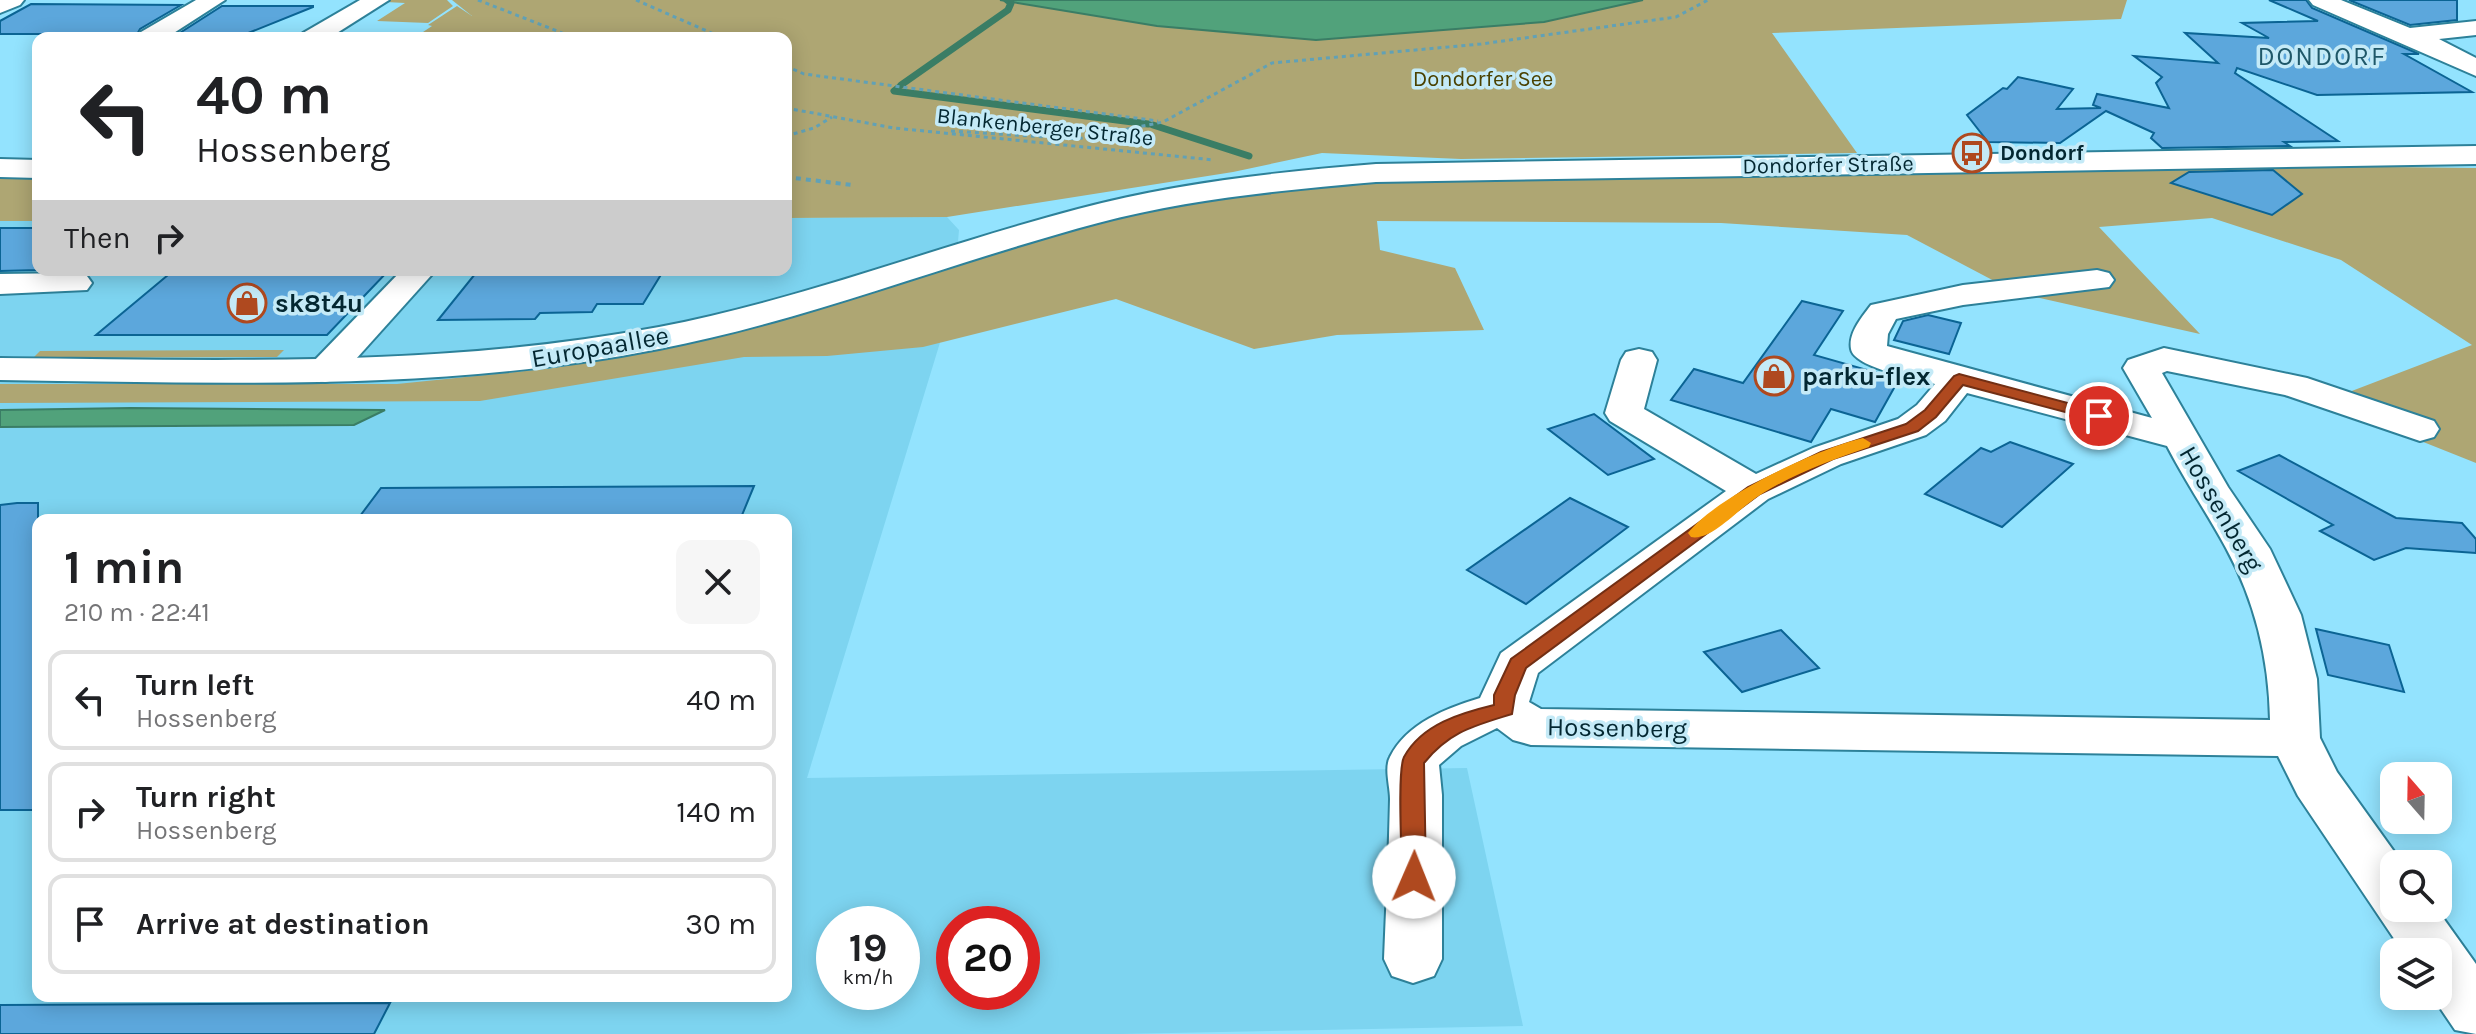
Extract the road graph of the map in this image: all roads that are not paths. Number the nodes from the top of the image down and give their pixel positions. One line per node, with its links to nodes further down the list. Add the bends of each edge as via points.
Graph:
1 (12, 0): 5 (street)
2 (213, 0): 7 (street)
3 (377, 0): 8 (street)
4 (2321, 0): 9 (street)
5 (0, 6)
6 (2476, 28): 9 (street)
7 (159, 32)
8 (322, 32)
9 (2408, 35): 10 (street)
10 (2476, 68)
11 (2476, 155): 14 (main road, Dondorfer Straße, via 1376,173)
12 (0, 168): 13 (street)
13 (32, 169)
14 (1181, 195): 23 (main road, Europaallee, via 1094,214 816,298 664,337 503,363)
15 (0, 256): 16 (street)
16 (32, 256)
17 (414, 276): 23 (street)
18 (2097, 280): 24 (street, Hossenberg, via 1975,291 1883,312 1870,334 1869,351)
19 (75, 283): 20 (street)
20 (0, 284)
21 (1639, 360): 27 (street, via 1624,413)
22 (0, 369): 23 (main road, Europaallee)
23 (325, 371)
24 (1959, 379): 26 (street, Hossenberg); 27 (street, via 1912,427 1827,456)
25 (2420, 429): 26 (street, via 2294,386 2164,359 2141,368)
26 (2183, 438): 29 (street, Hossenberg, via 2248,549 2278,615 2293,679)
27 (1754, 490): 28 (street, via 1518,664)
28 (1504, 709): 29 (street, Hossenberg, via 1531,727); 31 (street, via 1464,720 1433,738 1413,761)
29 (2295, 738): 30 (street, Hossenberg, via 2316,782)
30 (2380, 874)
31 (1413, 959)
32 (2452, 977): 33 (street)
33 (2476, 1012)

